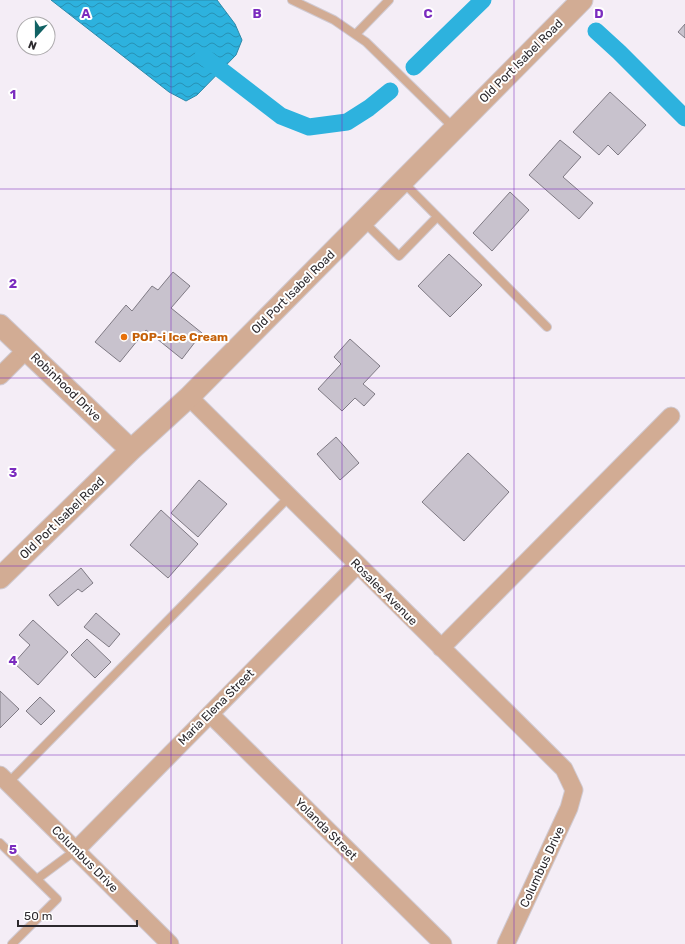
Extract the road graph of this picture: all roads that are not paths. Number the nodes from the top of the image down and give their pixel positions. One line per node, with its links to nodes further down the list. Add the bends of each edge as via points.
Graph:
1 (292, 0): 4 (lane, via 334,20)
2 (390, 0): 4 (lane)
3 (582, 0): 5 (street, Old Port Isabel Road)
4 (356, 34): 5 (lane)
5 (455, 129): 6 (street, Old Port Isabel Road)
6 (403, 181): 7 (lane); 8 (street, Old Port Isabel Road)
7 (437, 217): 8 (lane, via 399,256); 10 (lane)
8 (363, 221): 13 (street, Old Port Isabel Road)
9 (0, 325): 11 (street, Robinhood Drive)
10 (546, 327)
11 (26, 349): 12 (street); 15 (street, Robinhood Drive)
12 (0, 376)
13 (189, 397): 15 (street, Old Port Isabel Road); 16 (street, Rosalee Avenue)
14 (671, 416): 19 (street)
15 (131, 450): 18 (street, Old Port Isabel Road)
16 (289, 497): 17 (street, Rosalee Avenue); 21 (lane)
17 (357, 565): 19 (street, Rosalee Avenue); 20 (street, Maria Elena Street)
18 (0, 578)
19 (441, 648): 22 (street, Rosalee Avenue, via 564,769)
20 (210, 714): 24 (street, Maria Elena Street); 28 (street, Yolanda Street)
21 (4, 779): 24 (street, Columbus Drive)
22 (574, 790): 29 (street, Columbus Drive, via 569,808)
23 (0, 843): 25 (lane)
24 (76, 850): 25 (lane); 27 (street, Columbus Drive)
25 (37, 879): 26 (lane, via 57,900)
26 (12, 944)
27 (170, 944)
28 (443, 944)
29 (506, 944)

